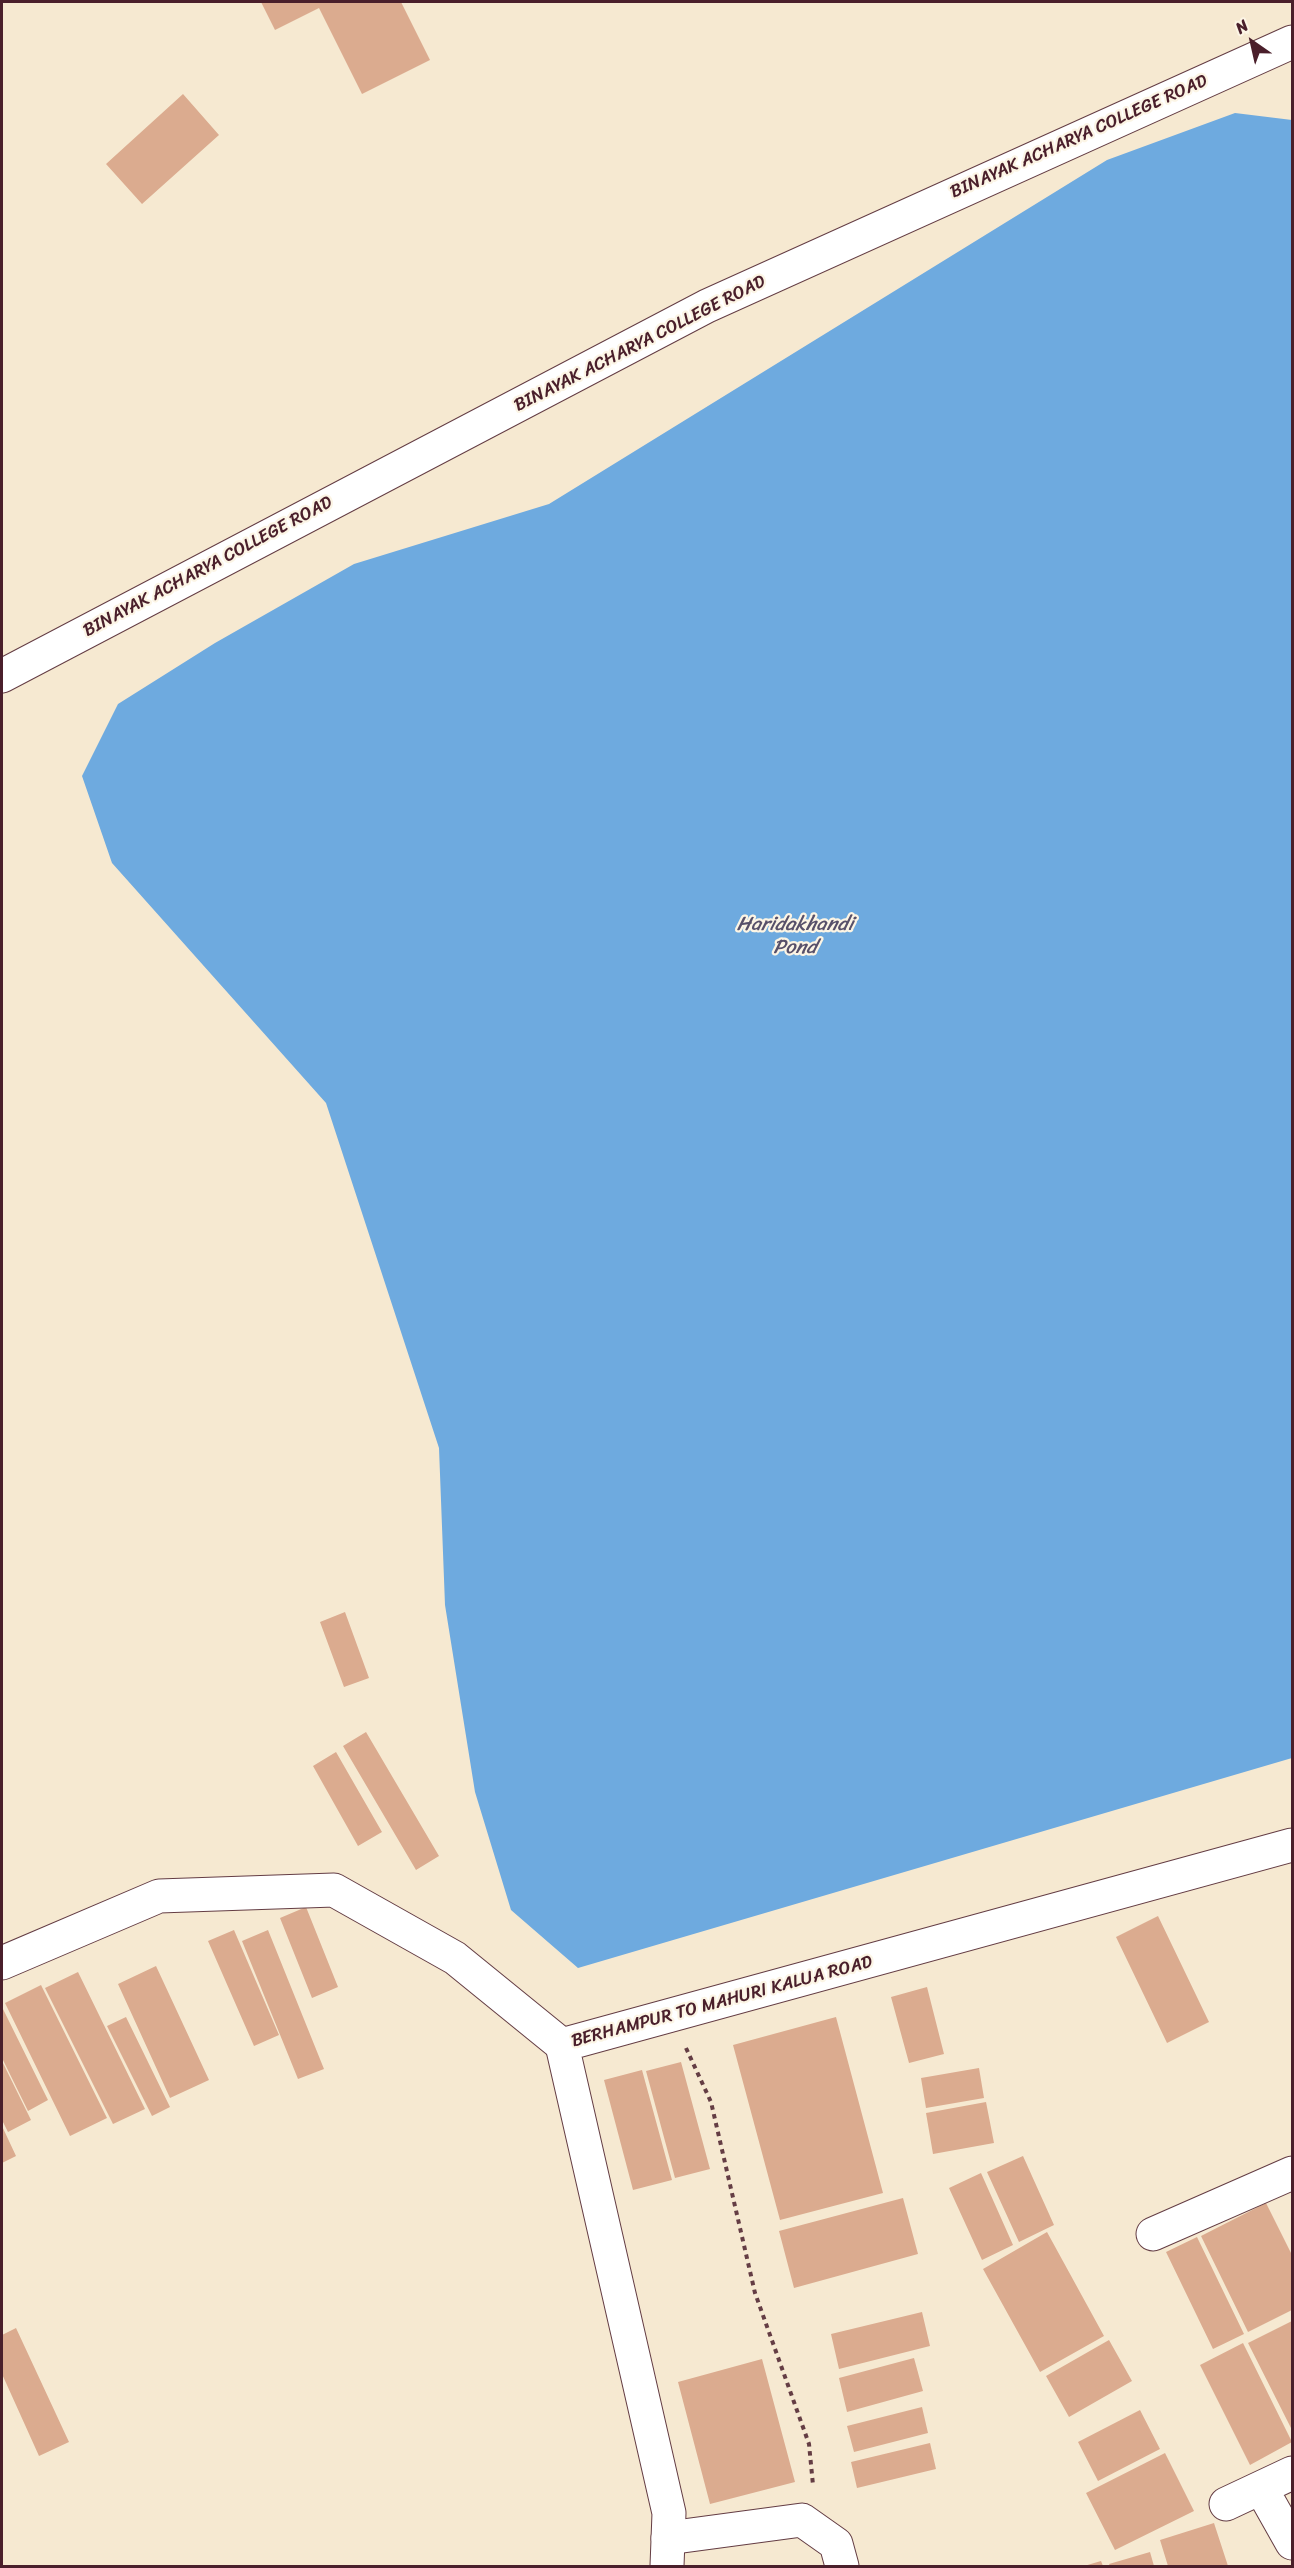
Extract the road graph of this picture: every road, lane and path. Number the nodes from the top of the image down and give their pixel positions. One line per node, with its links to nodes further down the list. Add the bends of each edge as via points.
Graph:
1 (1293, 42): 2 (street, BINAYAK ACHARYA COLLEGE ROAD, via 707,306)
2 (2, 676)
3 (1293, 1845): 5 (street, BERHAMPUR TO MAHURI KALUA ROAD)
4 (2, 1963): 6 (street, via 159,1896 334,1890 455,1958)
5 (671, 2016): 6 (street, BERHAMPUR TO MAHURI KALUA ROAD); 12 (path, via 711,2102 755,2293 809,2444)
6 (562, 2045): 14 (street, BERHAMPUR TO MAHURI KALUA ROAD, via 669,2513)
7 (1293, 2173): 8 (street)
8 (1153, 2234)
9 (1293, 2473): 10 (street)
10 (1261, 2488): 11 (street); 13 (street)
11 (1226, 2504)
12 (817, 2531): 14 (street, via 802,2520); 15 (street, via 836,2544)
13 (1293, 2543)
14 (668, 2552)
15 (842, 2566)

